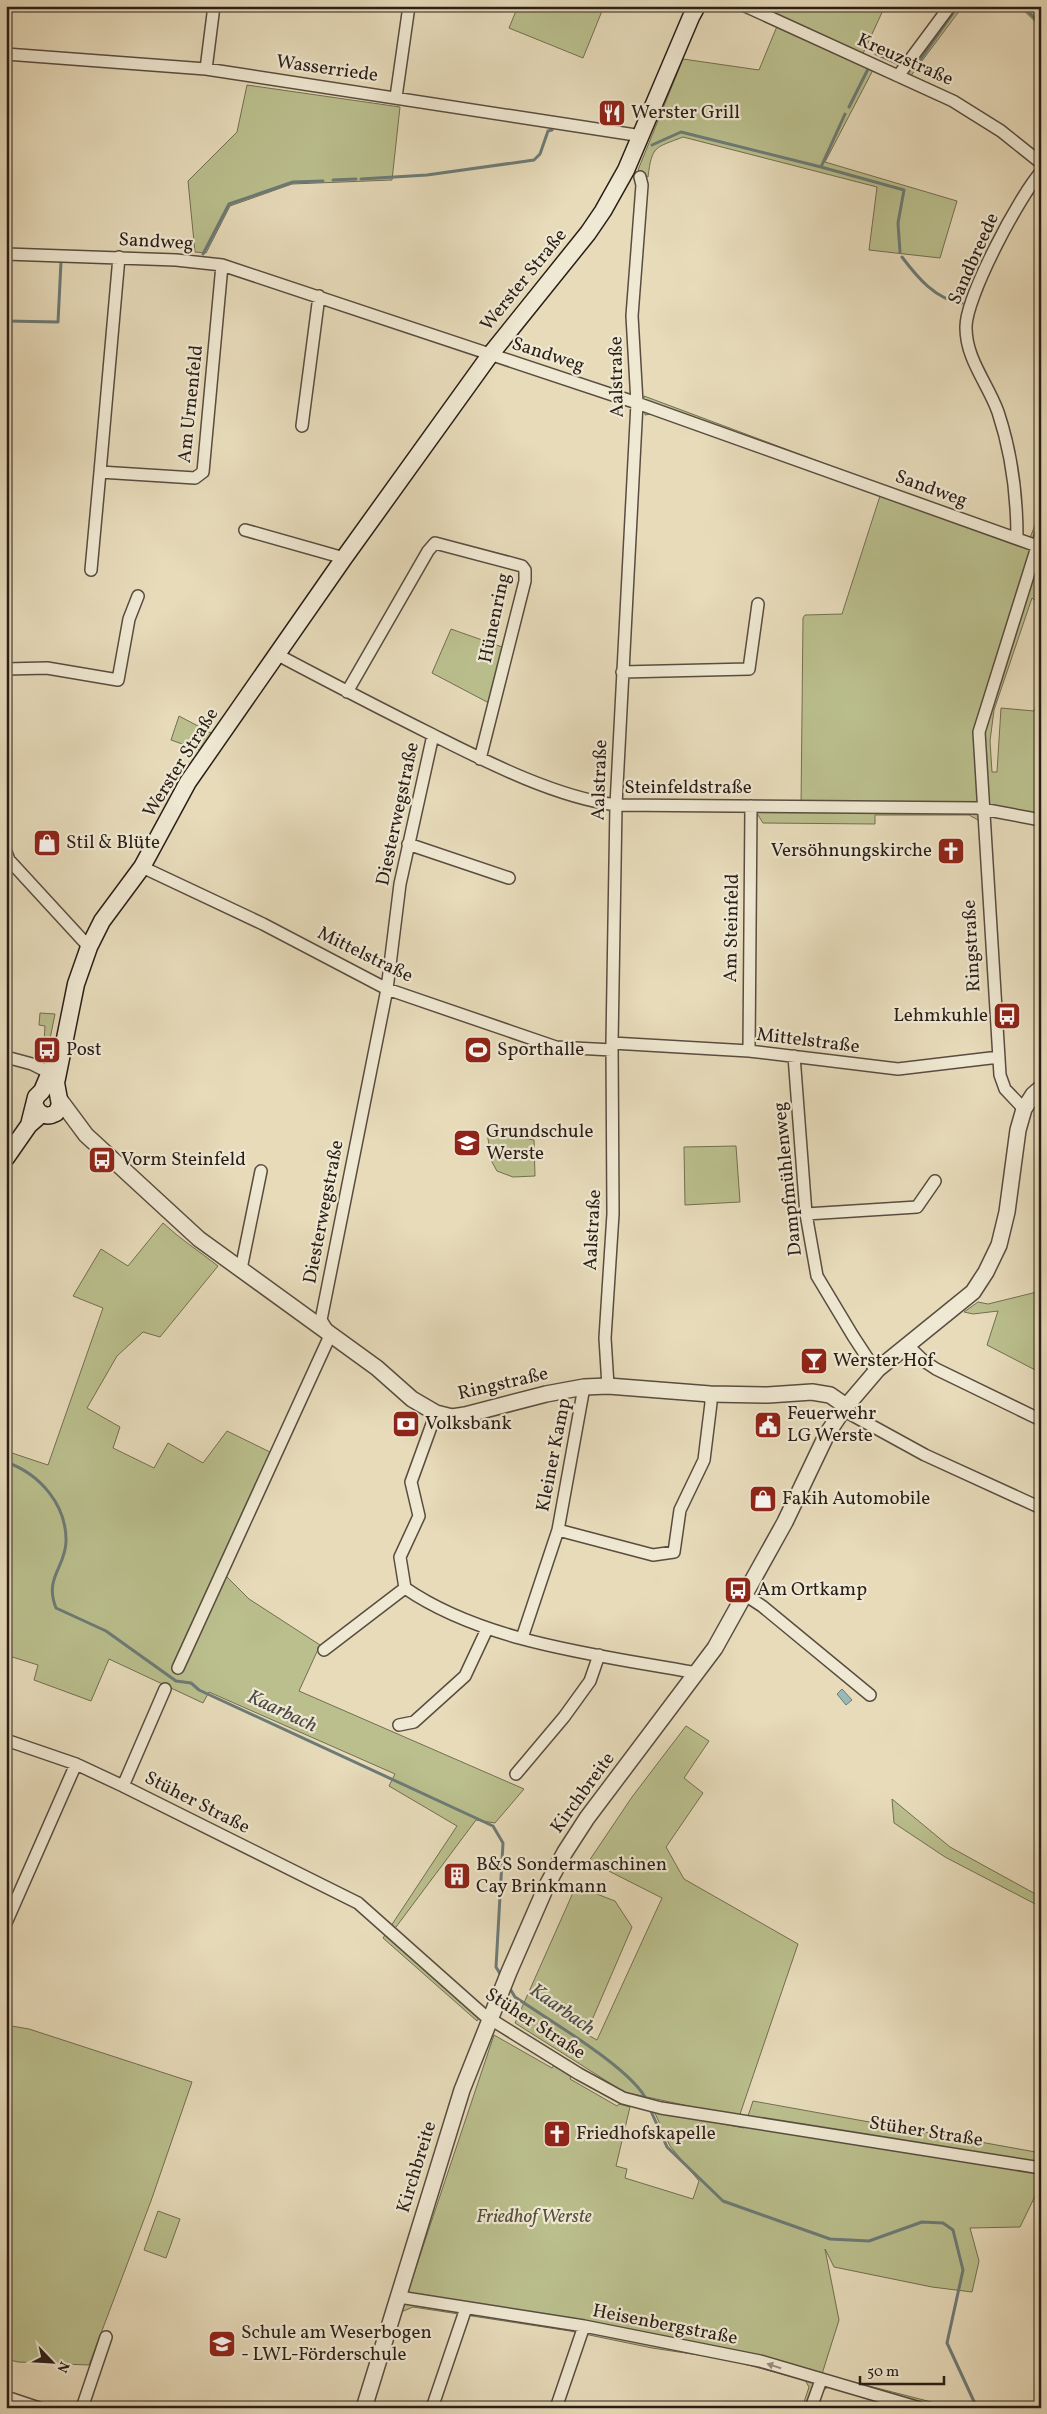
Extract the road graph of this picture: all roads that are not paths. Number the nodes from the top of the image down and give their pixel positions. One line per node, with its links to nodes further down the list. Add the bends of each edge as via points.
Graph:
1 (214, 6): 7 (street)
2 (409, 6): 9 (street)
3 (698, 6): 10 (main road, Werster Straße, via 690,17)
4 (745, 6): 8 (street, Kreuzstraße)
5 (950, 6): 8 (street)
6 (6, 54): 7 (street, Wasserriede)
7 (206, 69): 9 (street, Wasserriede)
8 (898, 76): 11 (street, Kreuzstraße, via 971,110)
9 (396, 97): 10 (street, Wasserriede)
10 (642, 136): 18 (main road, Werster Straße, via 626,170 588,232)
11 (1041, 163)
12 (1041, 172): 24 (street, Sandbreede, via 1013,214 984,270 968,313 966,328 975,366 997,410 1012,461)
13 (640, 177): 19 (street, Aalstraße, via 632,316)
14 (6, 254): 15 (street, Sandweg)
15 (119, 257): 16 (street, Sandweg); 21 (street)
16 (222, 265): 17 (street, Sandweg); 21 (street, Am Urnenfeld, via 202,472 195,478)
17 (319, 296): 18 (street, Sandweg); 20 (street)
18 (490, 354): 19 (street, Sandweg); 26 (main road, Werster Straße)
19 (636, 403): 24 (street, Sandweg); 32 (street, Aalstraße)
20 (302, 426)
21 (100, 472): 27 (street)
22 (245, 530): 26 (street)
23 (1041, 534): 25 (street, Ringstraße)
24 (1017, 538): 25 (street, Sandweg)
25 (1037, 546): 38 (street, Ringstraße, via 981,719 979,732)
26 (344, 558): 30 (main road, Werster Straße)
27 (92, 570)
28 (138, 596): 31 (street, via 129,618 118,680 47,668)
29 (758, 604): 32 (street, via 749,669)
30 (278, 655): 33 (street, Steinfeldstraße); 42 (main road, Werster Straße, via 188,782)
31 (6, 669)
32 (622, 672): 36 (street, Aalstraße)
33 (347, 692): 34 (street, Steinfeldstraße); 35 (street, Hünenring, via 435,543 522,566 525,581)
34 (433, 735): 35 (street, Steinfeldstraße); 40 (street, Diesterwegstraße)
35 (480, 758): 36 (street, Steinfeldstraße, via 519,776 600,803)
36 (616, 805): 37 (street, Steinfeldstraße); 47 (street, Aalstraße)
37 (751, 806): 38 (street, Steinfeldstraße); 48 (street, Am Steinfeld)
38 (985, 810): 39 (street, Steinfeldstraße); 51 (street, Ringstraße)
39 (1041, 820)
40 (408, 844): 43 (street); 45 (street, Diesterwegstraße, via 398,891)
41 (7, 858): 44 (street)
42 (142, 867): 44 (main road, Werster Straße, via 102,921); 45 (street, Mittelstraße, via 263,924)
43 (509, 878)
44 (88, 947): 46 (main road, Werster Straße)
45 (387, 989): 47 (street, Mittelstraße, via 556,1047); 64 (street, Diesterwegstraße, via 321,1320)
46 (65, 1029): 52 (main road, Werster Straße); 55 (main road, Werster Straße, via 56,1083)
47 (612, 1047): 48 (street, Mittelstraße); 67 (street, Aalstraße, via 613,1214 605,1338)
48 (749, 1051): 49 (street, Mittelstraße)
49 (794, 1056): 51 (street, Mittelstraße, via 898,1069); 62 (street, Dampfmühlenweg)
50 (6, 1057): 52 (street)
51 (999, 1057): 56 (street, Ringstraße, via 1005,1089)
52 (50, 1073): 54 (main road, Werster Straße)
53 (1041, 1088): 56 (street)
54 (42, 1091): 55 (main road, via 51,1091); 57 (main road, Werster Straße, via 36,1097)
55 (59, 1098): 57 (main road, Werster Straße, via 56,1112); 58 (street, Ringstraße)
56 (1024, 1109): 65 (street, via 1018,1130 1007,1212 995,1254 973,1292)
57 (42, 1112): 58 (street, Ringstraße); 59 (main road, Werster Straße)
58 (86, 1135): 63 (street, Ringstraße, via 199,1239)
59 (6, 1158)
60 (261, 1171): 63 (street)
61 (935, 1181): 62 (street, via 918,1207)
62 (806, 1214): 66 (street, Dampfmühlenweg, via 817,1276 872,1365)
63 (241, 1269): 64 (street, Ringstraße)
64 (329, 1333): 71 (street, Ringstraße, via 412,1399); 81 (street)
65 (907, 1345): 66 (street); 72 (street, via 936,1369)
66 (878, 1369): 70 (street)
67 (608, 1386): 68 (street, Ringstraße); 69 (street, Ringstraße)
68 (584, 1387): 71 (street, Ringstraße, via 465,1416); 74 (street, Kleiner Kamp)
69 (710, 1394): 70 (street, Ringstraße, via 812,1392 830,1395); 74 (street, Kleiner Kamp, via 704,1460 680,1510 674,1552 653,1555)
70 (845, 1408): 73 (street, via 924,1455); 76 (street, Kirchbreite, via 828,1434)
71 (436, 1413): 75 (street, via 411,1482 419,1516 400,1558)
72 (1041, 1420)
73 (1041, 1508)
74 (558, 1530): 78 (street, Kleiner Kamp)
75 (405, 1588): 77 (street, via 425,1602); 79 (street)
76 (745, 1595): 82 (street, Kirchbreite); 84 (street)
77 (487, 1629): 78 (street); 85 (street, via 465,1676 414,1722)
78 (522, 1638): 80 (street)
79 (324, 1650)
80 (599, 1655): 82 (street); 88 (street, via 590,1681 570,1710)
81 (178, 1668)
82 (696, 1675): 91 (street, Kirchbreite, via 565,1852 546,1887)
83 (165, 1689): 89 (street, Stüher Straße)
84 (870, 1695)
85 (399, 1725)
86 (6, 1740): 87 (street, Stüher Straße)
87 (76, 1764): 89 (street, Stüher Straße); 90 (street)
88 (516, 1774)
89 (123, 1786): 91 (street, Stüher Straße, via 358,1903)
90 (6, 1923)
91 (490, 2019): 92 (street, Stüher Straße, via 623,2098 661,2108); 93 (street, Kirchbreite, via 462,2090)
92 (1041, 2168)
93 (399, 2297): 94 (street, Heisenbergstraße); 101 (street, Kirchbreite)
94 (466, 2308): 95 (street, Heisenbergstraße); 102 (street)
95 (584, 2326): 97 (street, Heisenbergstraße, one-way to 95, via 760,2362); 103 (street)
96 (106, 2337): 100 (street)
97 (821, 2380): 104 (street); 105 (street, Heisenbergstraße)
98 (6, 2397): 99 (street)
99 (39, 2408)
100 (82, 2408)
101 (364, 2408)
102 (432, 2408)
103 (556, 2408)
104 (811, 2408)
105 (920, 2408)

